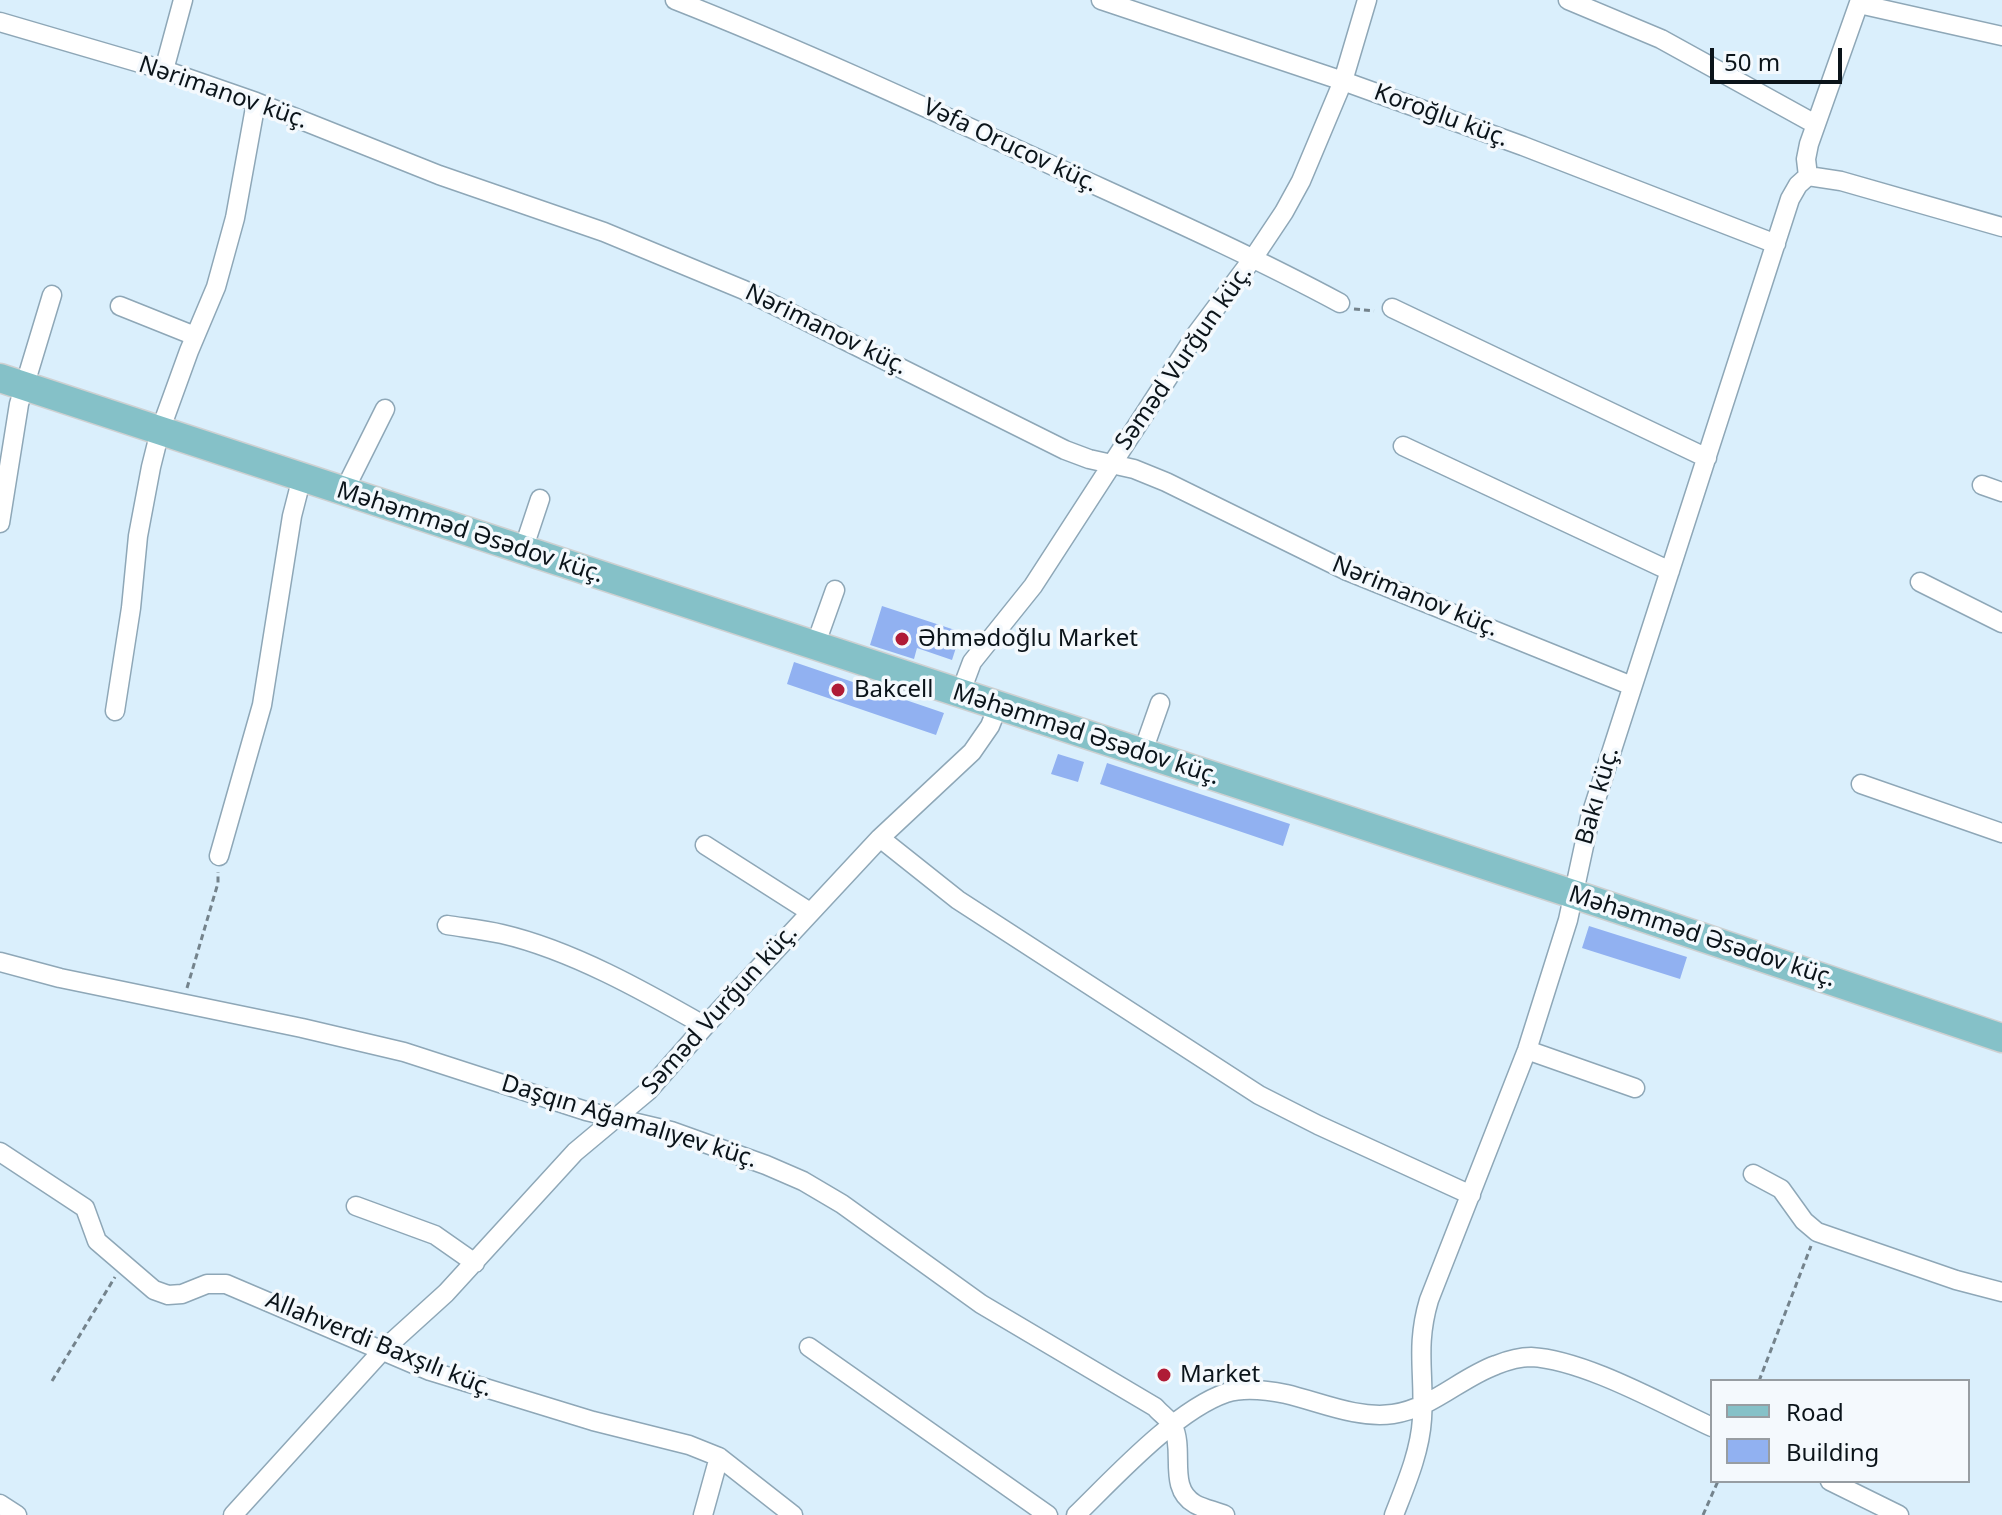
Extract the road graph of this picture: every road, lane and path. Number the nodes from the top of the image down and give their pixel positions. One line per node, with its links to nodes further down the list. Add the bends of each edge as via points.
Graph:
1 (183, 0): 9 (street)
2 (675, 0): 16 (street, Vəfa Orucov küç., via 776,40)
3 (1101, 0): 10 (street, Koroğlu küç.)
4 (1367, 0): 10 (street, Səməd Vurğun küç.)
5 (1568, 0): 12 (street, via 1661,39)
6 (1859, 2): 8 (street); 12 (street)
7 (0, 22): 9 (street, Nərimanov küç.)
8 (2002, 36)
9 (164, 70): 11 (street, Nərimanov küç.)
10 (1343, 81): 15 (street, Koroğlu küç.); 16 (street, Səməd Vurğun küç., via 1301,181)
11 (256, 102): 21 (street, via 235,218 216,287); 27 (street, Nərimanov küç., via 744,290 1065,450)
12 (1815, 124): 13 (street, via 1806,159)
13 (1808, 176): 14 (street); 15 (street, Bakı küç., via 1790,199)
14 (2002, 227)
15 (1776, 244): 26 (street, Bakı küç.)
16 (1254, 257): 18 (street, Vəfa Orucov küç.); 27 (street, Səməd Vurğun küç.)
17 (52, 295): 22 (street)
18 (1340, 303): 20 (path, via 1360,311)
19 (120, 306): 21 (street)
20 (1392, 308): 26 (street)
21 (195, 336): 24 (street)
22 (12, 382): 24 (main road, Məhəmməd Əsədov küç.); 33 (street, via 14,428)
23 (385, 409): 30 (street)
24 (160, 431): 28 (main road, Məhəmməd Əsədov küç.); 44 (street, via 138,536)
25 (1403, 446): 35 (street)
26 (1707, 458): 35 (street, Bakı küç.)
27 (1111, 464): 40 (street, Nərimanov küç., via 1166,482 1347,571); 41 (street, Səməd Vurğun küç., via 1033,586 972,662)
28 (302, 477): 30 (main road, Məhəmməd Əsədov küç.); 50 (street, via 262,705)
29 (1982, 485): 31 (street)
30 (344, 491): 34 (main road, Məhəmməd Əsədov küç.)
31 (2002, 492)
32 (540, 499): 34 (street)
33 (0, 523)
34 (523, 550): 39 (main road, Məhəmməd Əsədov küç.)
35 (1670, 571): 40 (street, Bakı küç.)
36 (1920, 582): 38 (street)
37 (835, 590): 39 (street)
38 (2002, 623)
39 (815, 646): 41 (main road, Məhəmməd Əsədov küç.)
40 (1632, 686): 51 (street, Bakı küç., via 1590,818)
41 (960, 694): 43 (main road, Məhəmməd Əsədov küç.)
42 (1160, 703): 45 (street)
43 (998, 706): 45 (main road, Məhəmməd Əsədov küç.); 48 (street, Səməd Vurğun küç., via 972,752)
44 (115, 711)
45 (1142, 754): 51 (main road, Məhəmməd Əsədov küç.)
46 (1861, 784): 47 (street)
47 (2002, 833)
48 (880, 838): 52 (street, Səməd Vurğun küç.); 63 (street, via 958,900 1259,1095)
49 (705, 845): 52 (street)
50 (219, 856): 55 (path, via 218,883)
51 (1573, 894): 57 (main road, Məhəmməd Əsədov küç.); 58 (street, Bakı küç.)
52 (810, 912): 56 (street, Səməd Vurğun küç.)
53 (447, 925): 56 (street, via 504,934 565,956)
54 (0, 962): 55 (street, Daşqın Ağamalıyev küç.)
55 (183, 1003): 60 (street, Daşqın Ağamalıyev küç., via 404,1052)
56 (705, 1026): 60 (street, Səməd Vurğun küç., via 648,1091)
57 (1998, 1035)
58 (1527, 1050): 59 (street); 63 (street, Bakı küç.)
59 (1635, 1088)
60 (614, 1117): 67 (street, Səməd Vurğun küç., via 575,1152); 74 (street, Daşqın Ağamalıyev küç., via 671,1131 803,1181 981,1304 1155,1407)
61 (0, 1152): 66 (street, Allahverdi Baxşılı küç., via 85,1208 97,1241)
62 (1753, 1174): 65 (street, via 1781,1189)
63 (1471, 1195): 73 (street, Bakı küç., via 1422,1325)
64 (356, 1206): 67 (street, via 435,1235)
65 (1817, 1232): 68 (street); 71 (path)
66 (123, 1263): 70 (street, Allahverdi Baxşılı küç., via 154,1290 168,1295 226,1284); 72 (path)
67 (475, 1263): 70 (street, Səməd Vurğun küç.)
68 (2002, 1292)
69 (809, 1347): 84 (street)
70 (382, 1351): 76 (street, Allahverdi Baxşılı küç., via 484,1389); 81 (street, Səməd Vurğun küç.)
71 (1760, 1379)
72 (52, 1381)
73 (1422, 1406): 74 (street, via 1391,1414 1355,1412 1246,1389 1226,1393); 75 (street, via 1495,1365 1529,1357 1597,1375); 87 (street, Bakı küç., via 1417,1449)
74 (1173, 1426): 85 (street); 86 (street, via 1183,1494 1194,1504)
75 (1710, 1426)
76 (719, 1457): 82 (street); 83 (street, Allahverdi Baxşılı küç.)
77 (1717, 1483): 88 (path)
78 (1834, 1483): 89 (street)
79 (0, 1504): 80 (street)
80 (17, 1515)
81 (233, 1515)
82 (703, 1515)
83 (793, 1515)
84 (1048, 1515)
85 (1076, 1515)
86 (1225, 1515)
87 (1394, 1515)
88 (1703, 1515)
89 (1899, 1515)

